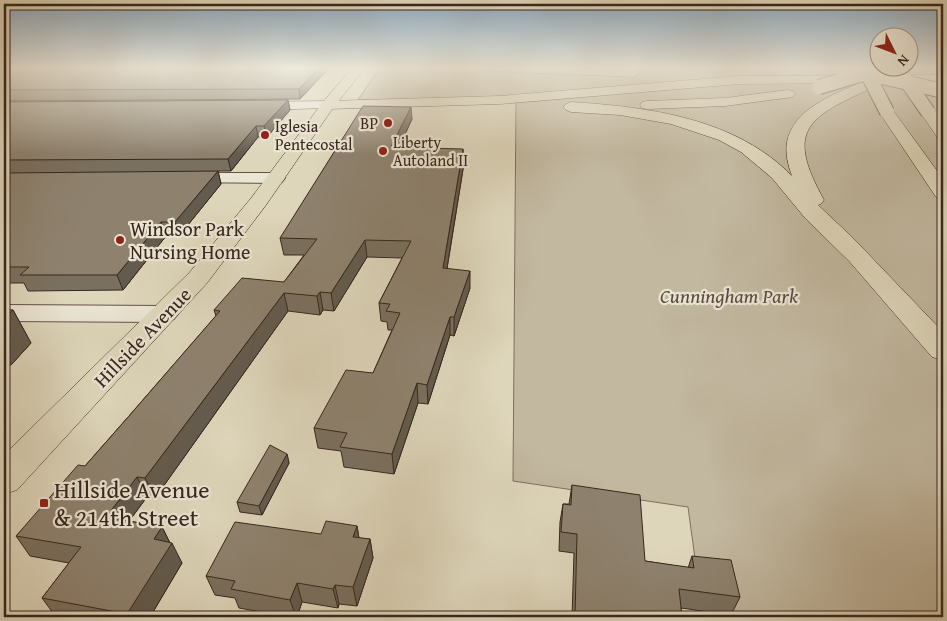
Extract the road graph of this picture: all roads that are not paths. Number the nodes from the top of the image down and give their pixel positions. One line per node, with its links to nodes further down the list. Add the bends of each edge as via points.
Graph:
1 (336, 96): 8 (main road, Hillside Avenue)
2 (549, 96): 7 (main road)
3 (775, 96): 10 (main road, bridge, via 725,102)
4 (842, 96): 15 (main road, bridge, via 811,114 799,130 794,150 806,187)
5 (879, 96): 14 (main road, bridge)
6 (917, 96): 11 (main road, bridge)
7 (444, 103): 8 (main road); 10 (main road)
8 (328, 105): 9 (main road); 13 (main road, Hillside Avenue)
9 (235, 106)
10 (519, 106): 15 (main road, via 595,108 643,114 694,127 734,142 766,162)
11 (943, 133)
12 (171, 178): 13 (street)
13 (276, 178): 17 (main road, Hillside Avenue, via 212,261)
14 (943, 193)
15 (856, 256): 18 (main road)
16 (4, 313): 17 (street)
17 (165, 314): 19 (main road, Hillside Avenue)
18 (943, 350)
19 (4, 478)

